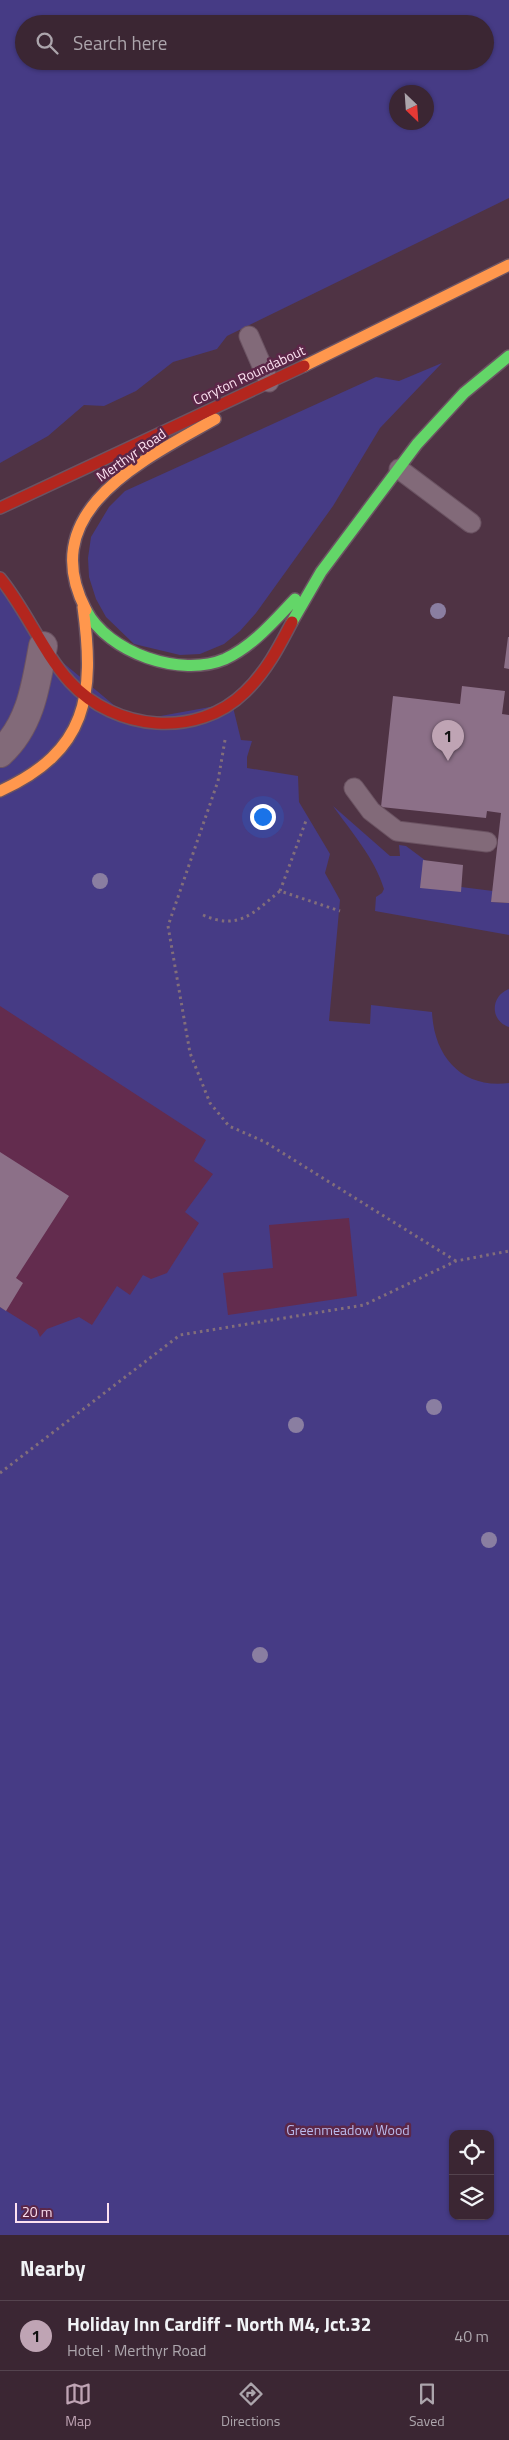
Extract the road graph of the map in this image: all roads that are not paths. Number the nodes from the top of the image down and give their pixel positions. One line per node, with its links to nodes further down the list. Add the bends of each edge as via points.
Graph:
1 (509, 265): 4 (main road, Coryton Roundabout)
2 (249, 336): 5 (lane)
3 (509, 356): 6 (main road, Merthyr Road, via 448,408)
4 (296, 370): 5 (main road, Coryton Roundabout); 11 (main road, Merthyr Road, via 107,487 86,513 75,542 71,567)
5 (269, 382): 7 (main road, Coryton Roundabout)
6 (399, 469): 8 (lane); 10 (main road, Merthyr Road)
7 (0, 508)
8 (471, 523)
9 (0, 578): 12 (main road, Merthyr Road, via 30,618)
10 (316, 580): 11 (main road, Merthyr Road, via 240,650 213,663 192,666 151,660 129,650 102,630); 13 (main road, Merthyr Road, via 269,662 232,703 212,716 174,725 151,725 116,715)
11 (83, 606): 13 (main road, via 89,659)
12 (42, 646): 13 (main road, Merthyr Road, via 56,667); 14 (street, via 24,722)
13 (86, 696): 16 (main road, via 79,716 51,759 33,775)
14 (0, 753)
15 (354, 788): 17 (lane, via 371,811 397,831)
16 (0, 791)
17 (487, 842)

